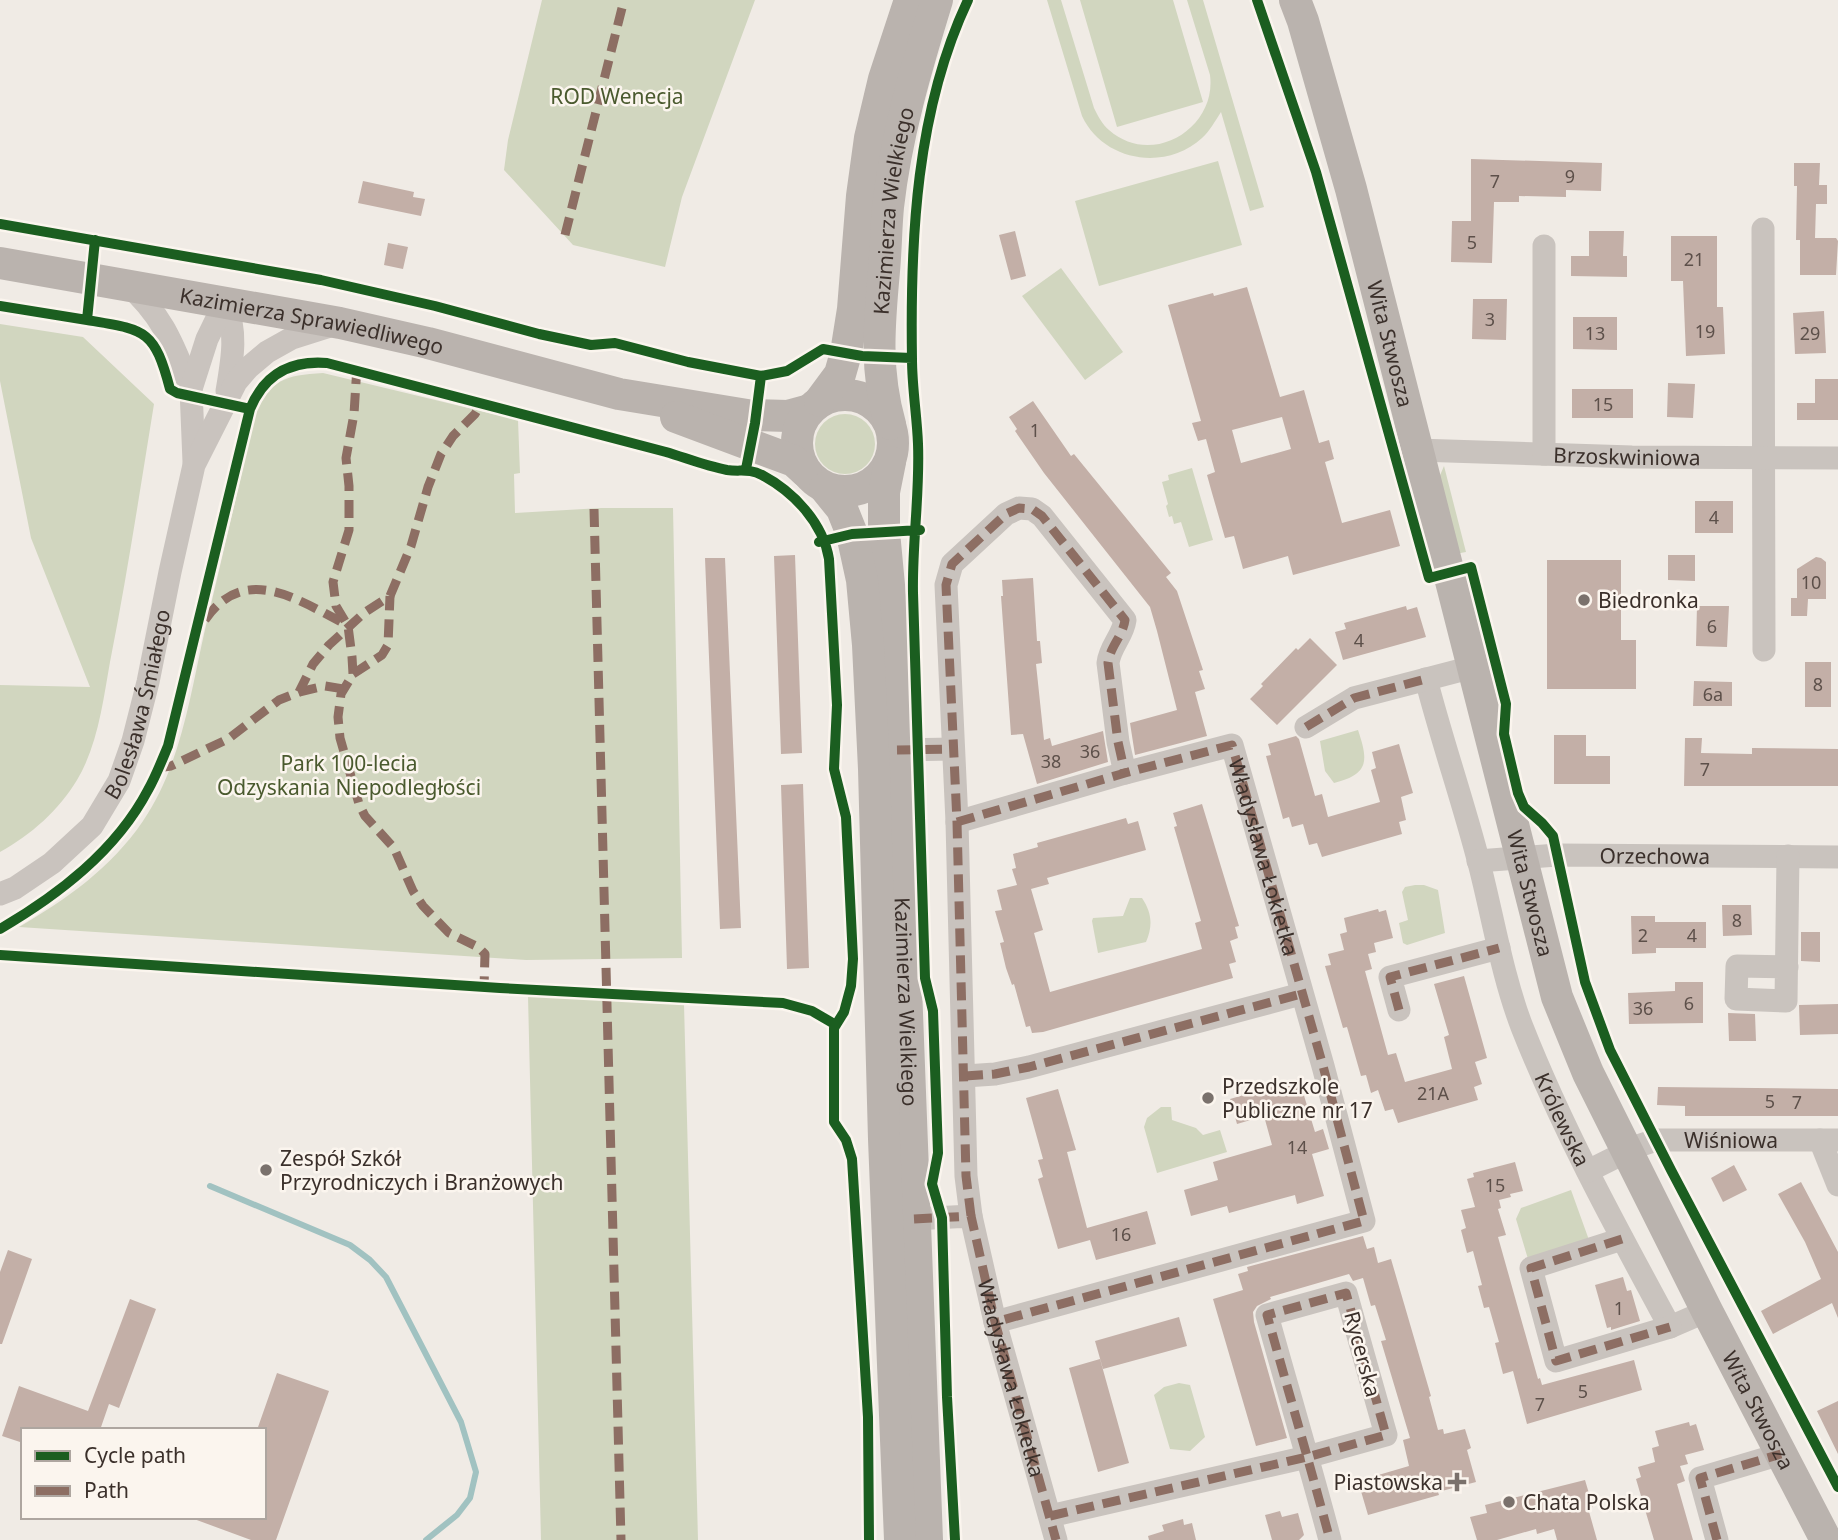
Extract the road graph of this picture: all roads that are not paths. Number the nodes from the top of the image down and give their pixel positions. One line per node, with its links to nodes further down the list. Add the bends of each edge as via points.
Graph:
1 (910, 0): 13 (main road, Kazimierza Wielkiego, via 870,138 846,353 840,373)
2 (937, 0): 14 (main road, Kazimierza Wielkiego, via 907,102 888,206 879,368)
3 (1295, 0): 15 (main road, Wita Stwosza, via 1351,188)
4 (1763, 229): 17 (street)
5 (1544, 246): 16 (street)
6 (0, 263): 7 (main road, Kazimierza Sprawiedliwego)
7 (127, 284): 8 (main road, Kazimierza Sprawiedliwego); 10 (street, Bolesława Śmiałego, via 168,333)
8 (225, 302): 9 (main road, Kazimierza Sprawiedliwego); 10 (street, Bolesława Śmiałego); 12 (street, Bolesława Śmiałego, via 233,325)
9 (340, 323): 11 (main road, Kazimierza Sprawiedliwego); 12 (street, Bolesława Śmiałego, via 292,338 267,352 248,368)
10 (191, 389): 20 (street, Bolesława Śmiałego)
11 (619, 394): 13 (main road, Kazimierza Sprawiedliwego, via 747,415 788,416); 21 (main road, Kazimierza Sprawiedliwego, via 782,456)
12 (225, 403): 20 (street, Bolesława Śmiałego)
13 (815, 406): 14 (main road, via 833,396 860,397 883,412); 21 (main road, via 802,421 797,448 800,461)
14 (890, 424): 19 (main road, via 894,437)
15 (1418, 450): 16 (street, Brzoskwiniowa); 23 (main road, Wita Stwosza)
16 (1544, 454): 17 (street, Brzoskwiniowa)
17 (1762, 457): 18 (street, Brzoskwiniowa); 22 (street)
18 (1838, 458)
19 (890, 462): 21 (main road, via 874,482 851,492); 26 (main road, Kazimierza Wielkiego, via 883,513)
20 (194, 465): 34 (street, Bolesława Śmiałego, via 145,694 118,781 92,825 62,854)
21 (816, 480): 53 (main road, Kazimierza Wielkiego, via 842,509 852,534 868,645)
22 (1764, 650)
23 (1473, 667): 24 (street); 30 (main road, Wita Stwosza)
24 (1426, 679): 25 (street, via 1354,698); 33 (street, Królewska)
25 (1306, 727)
26 (897, 750): 27 (street); 45 (main road, Kazimierza Wielkiego)
27 (953, 750): 28 (street, Władysława Łokietka, via 946,585 952,565 1006,514 1032,509 1125,620 1108,663); 29 (street, Władysława Łokietka)
28 (1125, 773): 29 (street, Władysława Łokietka); 37 (street, Władysława Łokietka, via 1232,746)
29 (957, 822): 39 (street, Władysława Łokietka)
30 (1520, 856): 31 (street, Orzechowa); 33 (street); 41 (main road, Wita Stwosza, via 1566,1021)
31 (1788, 856): 32 (street, Orzechowa); 36 (street)
32 (1838, 857)
33 (1478, 861): 35 (street, Królewska)
34 (0, 894)
35 (1499, 948): 38 (street, via 1390,977); 42 (street, Królewska, via 1521,1024)
36 (1787, 967)
37 (1301, 994): 39 (street, via 1029,1067); 48 (street, Władysława Łokietka, via 1364,1221)
38 (1399, 1010)
39 (965, 1076): 44 (street, Władysława Łokietka)
40 (1829, 1140): 41 (street, Wiśniowa, via 1656,1140); 43 (street)
41 (1627, 1151): 42 (street, Wiśniowa); 47 (main road, Wita Stwosza)
42 (1588, 1171): 46 (street, Królewska)
43 (1838, 1185)
44 (971, 1216): 45 (street); 48 (street, Władysława Łokietka)
45 (914, 1219): 54 (main road, Kazimierza Wielkiego)
46 (1622, 1239): 49 (street, Królewska); 49 (street, via 1531,1268 1556,1361)
47 (1707, 1311): 49 (street); 50 (main road, Wita Stwosza)
48 (995, 1322): 52 (street, Władysława Łokietka)
49 (1670, 1327)
50 (1781, 1454): 57 (street, via 1700,1478); 58 (main road, Wita Stwosza)
51 (1307, 1457): 51 (street, Rycerska, via 1386,1435 1346,1293 1267,1315); 52 (street, Rycerska); 56 (street, Rycerska)
52 (1050, 1517): 55 (street, Władysława Łokietka)
53 (900, 1540)
54 (927, 1540)
55 (1056, 1540)
56 (1330, 1540)
57 (1717, 1540)
58 (1826, 1540)

